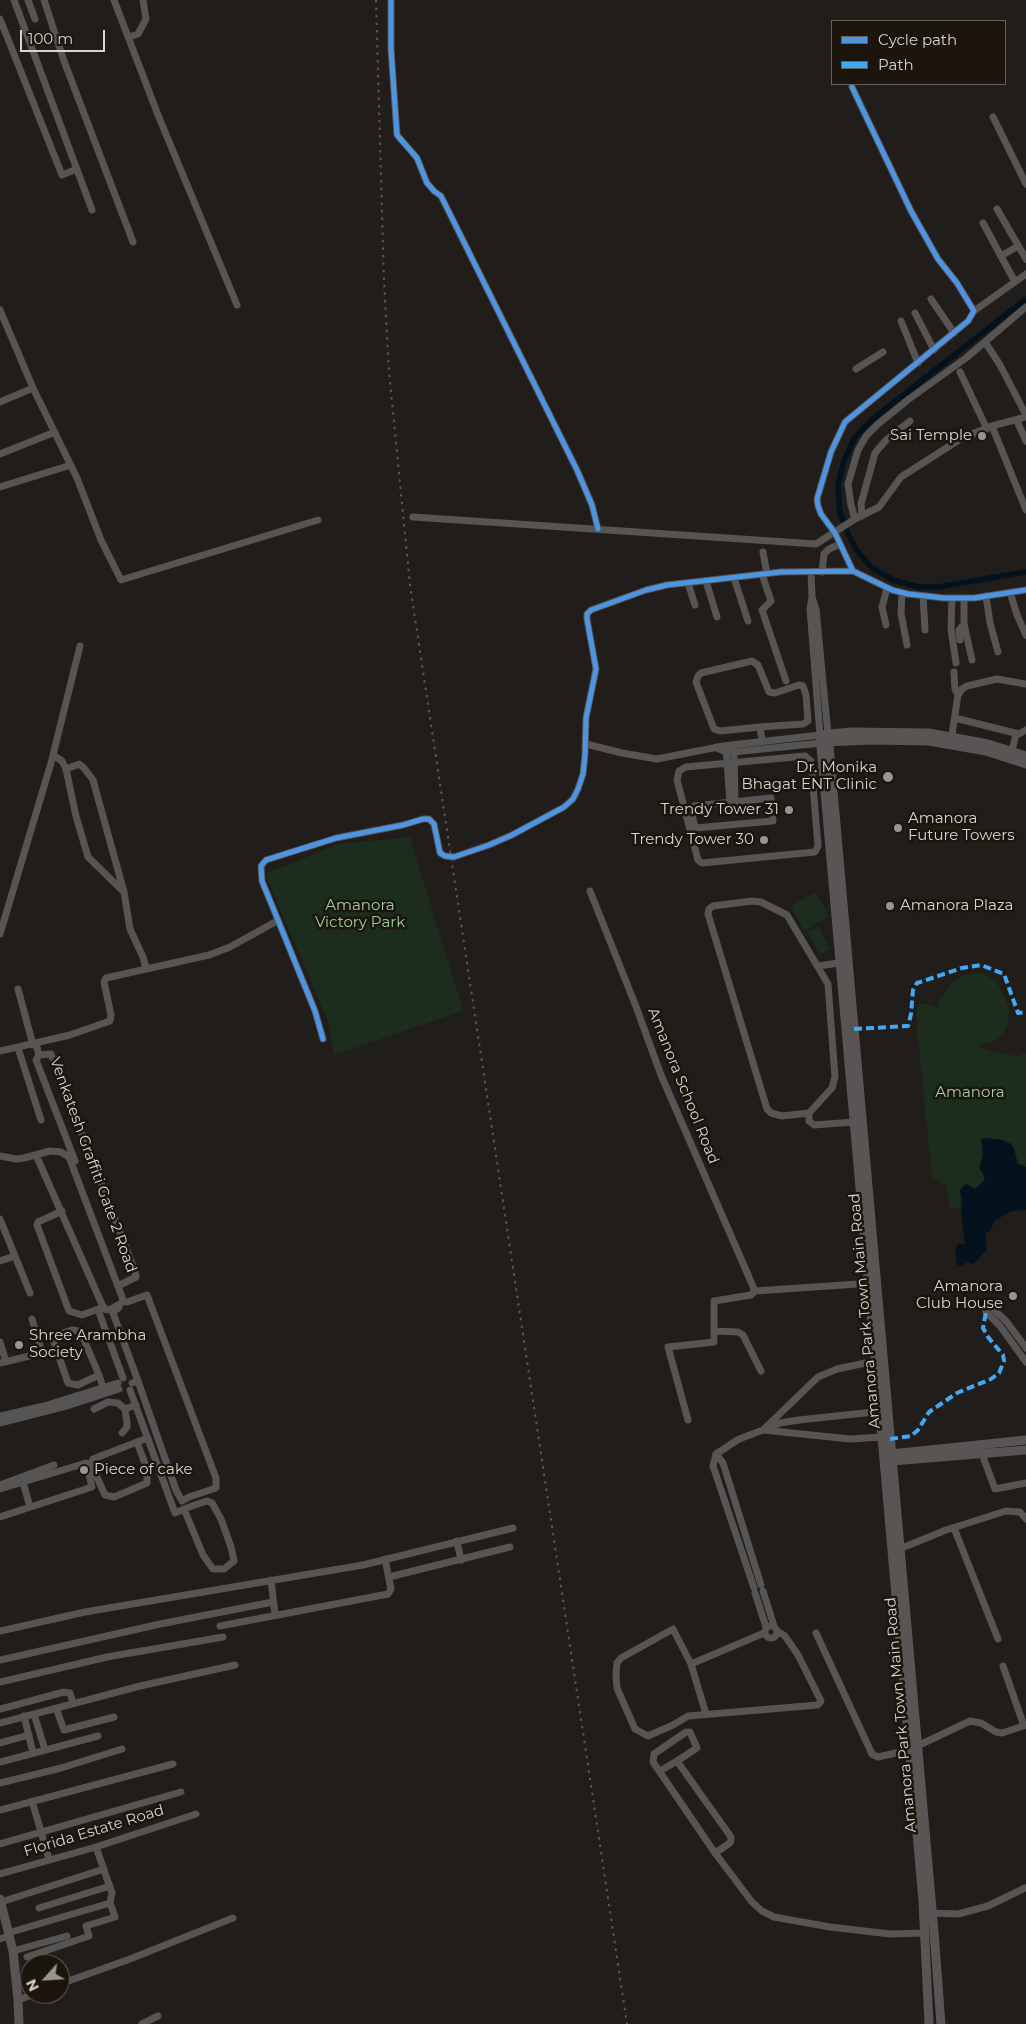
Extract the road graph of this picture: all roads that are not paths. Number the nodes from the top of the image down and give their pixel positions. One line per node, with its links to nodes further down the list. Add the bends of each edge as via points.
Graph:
1 (14, 0): 12 (street)
2 (28, 0): 7 (street)
3 (44, 0): 17 (street)
4 (114, 0): 9 (street)
5 (144, 0): 9 (street, via 146,19 138,34)
6 (391, 0): 52 (street, via 397,135 417,158 426,183 442,197 577,470)
7 (35, 18)
8 (0, 19): 12 (street, via 62,175)
9 (129, 37): 24 (street)
10 (852, 87): 27 (street, via 911,211 938,259)
11 (993, 118): 13 (street)
12 (77, 169): 15 (street)
13 (1026, 184)
14 (997, 209): 18 (street)
15 (92, 210)
16 (984, 223): 19 (street)
17 (133, 242)
18 (1018, 246): 19 (street); 20 (street)
19 (1001, 256): 22 (street)
20 (1026, 259)
21 (1026, 274): 22 (street)
22 (1015, 282): 27 (street)
23 (931, 299): 30 (street)
24 (237, 305)
25 (1026, 307): 31 (street)
26 (0, 310): 37 (street)
27 (974, 311): 30 (street)
28 (915, 313): 32 (street)
29 (901, 321): 34 (street)
30 (954, 333): 32 (street)
31 (985, 342): 39 (street); 50 (street, via 866,436 858,450 848,484)
32 (934, 350): 34 (street)
33 (883, 352): 35 (street)
34 (918, 364): 53 (street, via 846,422 836,442 817,499 821,514)
35 (856, 369)
36 (960, 372): 42 (street)
37 (33, 388): 38 (street); 43 (street)
38 (0, 402)
39 (1026, 416): 40 (street)
40 (1017, 421): 42 (street); 44 (street)
41 (910, 422): 50 (street, via 875,453)
42 (989, 428): 48 (street); 50 (street, via 962,438 909,471 879,506)
43 (55, 432): 45 (street); 46 (street)
44 (1026, 441)
45 (0, 454)
46 (71, 465): 47 (street); 51 (street, via 121,580)
47 (0, 487)
48 (1026, 510)
49 (414, 517): 52 (street)
50 (855, 519): 53 (street)
51 (318, 520)
52 (598, 529): 53 (street, via 816,544)
53 (838, 530): 54 (street)
54 (840, 544): 56 (street); 58 (street, via 824,554)
55 (763, 552): 59 (street)
56 (853, 571): 58 (street); 63 (street)
57 (811, 572): 58 (street); 59 (street); 92 (street, Amanora Park Town Main Road, via 810,609)
58 (822, 572)
59 (765, 574): 60 (street); 85 (street, via 771,602 762,610)
60 (734, 578): 61 (street); 73 (street)
61 (706, 581): 62 (street); 72 (street)
62 (688, 583): 71 (street); 95 (street, via 646,590 598,606 587,614 596,669 586,718)
63 (887, 588): 66 (street); 75 (street, via 882,607)
64 (1026, 590): 65 (street)
65 (1010, 592): 68 (street); 77 (street)
66 (902, 593): 67 (street); 79 (street, via 901,613)
67 (923, 596): 69 (street); 76 (street)
68 (986, 596): 70 (street); 81 (street)
69 (952, 598): 70 (street); 83 (street, via 951,629)
70 (964, 598): 74 (street)
71 (695, 605)
72 (717, 617)
73 (748, 621)
74 (964, 624): 78 (street, via 959,630); 82 (street)
75 (886, 625)
76 (925, 630)
77 (1026, 635)
78 (960, 640)
79 (907, 645)
80 (80, 646): 99 (street)
81 (998, 652)
82 (972, 660)
83 (956, 663)
84 (954, 672): 87 (street)
85 (786, 681)
86 (1026, 684): 87 (street, via 997,679 967,686)
87 (958, 695): 88 (street)
88 (955, 718): 91 (street); 94 (street)
89 (760, 727): 89 (street, via 806,723 803,686 769,692 758,665 752,661 698,676 696,682 714,729); 93 (street)
90 (1026, 730): 91 (street)
91 (1016, 734): 97 (street)
92 (824, 738): 93 (street); 94 (main road); 98 (street); 109 (main road, Amanora Park Town Main Road)
93 (762, 740): 96 (street)
94 (951, 740): 97 (main road, via 988,744); 102 (main road)
95 (586, 744): 96 (street, via 657,758); 107 (street, via 583,774 567,805 489,845 454,857 442,856 434,824 424,819 336,838 266,860 260,874)
96 (726, 749): 98 (street); 101 (street)
97 (1012, 751): 100 (main road)
98 (734, 752): 101 (street)
99 (53, 755): 103 (street, via 62,761); 108 (street)
100 (1026, 756)
101 (730, 764): 101 (street, via 809,757 818,846 815,852 702,863 698,860 677,776 682,768); 104 (street)
102 (1026, 764)
103 (66, 769): 106 (street, via 88,857); 106 (street, via 79,764 93,780)
104 (733, 802): 104 (street, via 694,806 696,828 774,821 771,798)
105 (590, 891): 129 (street, Amanora School Road, via 661,1075)
106 (124, 892): 111 (street, via 130,929)
107 (277, 921): 111 (street, via 230,947 208,955); 113 (street, via 315,1011)
108 (0, 934)
109 (844, 962): 110 (street); 120 (main road, Amanora Park Town Main Road); 127 (main road, Amanora Park Town Main Road)
110 (818, 966): 118 (street, via 829,988 835,1077 832,1088); 118 (street, via 791,920 782,912 752,900 709,909 765,1103 776,1115)
111 (146, 968): 114 (street, via 104,980 110,1021)
112 (18, 989): 114 (street, Venkatesh Graffiti Gate 2 Road)
113 (323, 1039)
114 (34, 1045): 115 (street); 117 (street, Venkatesh Graffiti Gate 2 Road)
115 (18, 1048): 116 (street); 119 (street)
116 (0, 1051)
117 (39, 1055): 128 (street, Venkatesh Graffiti Gate 2 Road, via 36,1060); 128 (street, Venkatesh Graffiti Gate 2 Road, via 51,1054 135,1271 136,1277)
118 (809, 1113): 120 (street, via 809,1121 814,1126)
119 (41, 1120)
120 (854, 1122): 127 (main road, Amanora Park Town Main Road)
121 (36, 1155): 122 (street, via 16,1159); 123 (street); 132 (street, via 50,1151 69,1157 122,1297 123,1302 109,1310)
122 (0, 1156)
123 (62, 1211): 132 (street); 132 (street, via 37,1225 70,1311 82,1315)
124 (0, 1219): 125 (street)
125 (15, 1256): 126 (street); 130 (street)
126 (0, 1261)
127 (872, 1283): 129 (street); 138 (main road, Amanora Park Town Main Road); 150 (main road, Amanora Park Town Main Road)
128 (122, 1284): 131 (street, Venkatesh Graffiti Gate 2 Road)
129 (755, 1291): 135 (street, via 751,1295 714,1301)
130 (30, 1293)
131 (127, 1302): 143 (street, via 113,1313); 143 (street, via 147,1295 216,1478 216,1488 182,1501)
132 (104, 1307)
133 (100, 1315): 144 (street)
134 (32, 1319): 140 (street, via 42,1353)
135 (714, 1331): 141 (street, via 743,1334); 152 (street, via 714,1342 668,1347)
136 (0, 1342): 140 (street)
137 (1026, 1348): 139 (street, via 991,1307 985,1308)
138 (875, 1361): 150 (main road, Amanora Park Town Main Road); 154 (street, via 837,1369 818,1377)
139 (1026, 1362)
140 (3, 1363)
141 (761, 1371)
142 (99, 1376): 142 (street, via 79,1330 54,1336 68,1383 78,1385); 145 (street)
143 (135, 1382): 144 (street, via 128,1378); 146 (street)
144 (120, 1383): 145 (street); 146 (street, via 123,1392); 153 (street, via 70,1405)
145 (103, 1387): 151 (street)
146 (130, 1390): 147 (street)
147 (136, 1405): 149 (street); 157 (street)
148 (94, 1408): 149 (street, via 108,1402 118,1403)
149 (125, 1409): 155 (street, via 127,1428)
150 (883, 1411): 154 (street, via 780,1423); 156 (main road, Amanora Park Town Main Road); 162 (main road, Amanora Park Town Main Road)
151 (0, 1416)
152 (688, 1420)
153 (0, 1423)
154 (763, 1430): 156 (street, via 850,1439); 183 (street, via 739,1439 716,1454 723,1463)
155 (122, 1433)
156 (882, 1437): 175 (main road, Amanora Park Town Main Road)
157 (148, 1438): 159 (street); 168 (street, via 175,1514)
158 (1026, 1440): 162 (main road)
159 (137, 1442): 159 (street, via 93,1459 91,1464 105,1496 114,1497 147,1483)
160 (1026, 1450): 161 (main road)
161 (982, 1454): 162 (main road); 165 (street, via 996,1489)
162 (891, 1458): 175 (main road, Amanora Park Town Main Road)
163 (54, 1464): 166 (street)
164 (24, 1482): 166 (street); 167 (street); 167 (street, via 86,1463 92,1487)
165 (1026, 1483)
166 (0, 1484)
167 (30, 1507): 170 (street)
168 (184, 1509): 168 (street, via 206,1501 212,1503 221,1519 234,1561 224,1568 213,1569 203,1555)
169 (1025, 1516): 172 (street, via 1014,1510 1006,1511)
170 (0, 1517)
171 (513, 1528): 173 (street)
172 (954, 1528): 175 (street); 187 (street)
173 (457, 1541): 176 (street); 177 (street)
174 (510, 1547): 177 (street)
175 (896, 1551): 206 (main road, Amanora Park Town Main Road)
176 (385, 1560): 178 (street); 179 (street)
177 (461, 1560): 178 (street)
178 (388, 1577): 181 (street, via 391,1589 388,1594)
179 (271, 1580): 180 (street); 184 (street, via 85,1612)
180 (273, 1602): 181 (street); 188 (street)
181 (275, 1615): 182 (street)
182 (220, 1626)
183 (770, 1626): 189 (street); 197 (street, via 784,1636 798,1655 820,1703)
184 (0, 1631)
185 (816, 1632): 206 (street, via 872,1754 878,1757)
186 (223, 1637): 192 (street, via 107,1657)
187 (998, 1639)
188 (0, 1660)
189 (691, 1664): 197 (street); 197 (street, via 675,1631 670,1630 621,1658 617,1663 617,1688 635,1729 648,1736 685,1717)
190 (235, 1665): 193 (street)
191 (1003, 1666): 201 (street)
192 (0, 1682)
193 (73, 1704): 194 (street); 195 (street, via 70,1693 64,1692)
194 (56, 1708): 196 (street); 199 (street, via 64,1730)
195 (0, 1709)
196 (34, 1714): 198 (street); 207 (street)
197 (706, 1714)
198 (24, 1716): 200 (street); 202 (street)
199 (114, 1717)
200 (0, 1723)
201 (1025, 1725): 206 (street, via 1002,1733 970,1721)
202 (28, 1735): 204 (street); 208 (street)
203 (98, 1736): 207 (street)
204 (0, 1743)
205 (122, 1749): 213 (street)
206 (913, 1749): 230 (main road, Amanora Park Town Main Road)
207 (44, 1750): 208 (street)
208 (33, 1753): 210 (street)
209 (677, 1761): 212 (street); 212 (street, via 697,1748 689,1732 654,1754 653,1762); 221 (street, via 732,1840)
210 (0, 1762)
211 (173, 1764): 215 (street)
212 (660, 1771): 221 (street)
213 (0, 1784)
214 (181, 1792): 218 (street)
215 (32, 1801): 216 (street); 218 (street)
216 (0, 1810)
217 (196, 1814): 220 (street, Florida Estate Road)
218 (41, 1832): 219 (street); 222 (street)
219 (0, 1844)
220 (96, 1846): 222 (street, Florida Estate Road); 223 (street)
221 (715, 1853): 232 (street, via 752,1902 774,1917 830,1928)
222 (50, 1859): 224 (street, Florida Estate Road)
223 (104, 1869): 225 (street); 227 (street)
224 (0, 1874)
225 (110, 1886): 228 (street, via 113,1899); 229 (street)
226 (1025, 1888): 230 (street, via 988,1906 958,1914)
227 (0, 1901): 233 (main road)
228 (110, 1903): 233 (street); 236 (street, via 115,1917 86,1926 89,1936)
229 (39, 1908)
230 (928, 1913): 232 (main road, Amanora Park Town Main Road)
231 (233, 1918): 237 (street)
232 (928, 1934): 240 (main road, Amanora Park Town Main Road, via 936,1952); 243 (main road, Amanora Park Town Main Road)
233 (6, 1936): 235 (main road)
234 (67, 1936): 235 (street)
235 (13, 1951): 238 (main road)
236 (36, 1954)
237 (70, 1980)
238 (18, 2000): 241 (main road)
239 (158, 2016): 242 (street)
240 (941, 2023)
241 (19, 2024)
242 (142, 2024)
243 (929, 2024)

